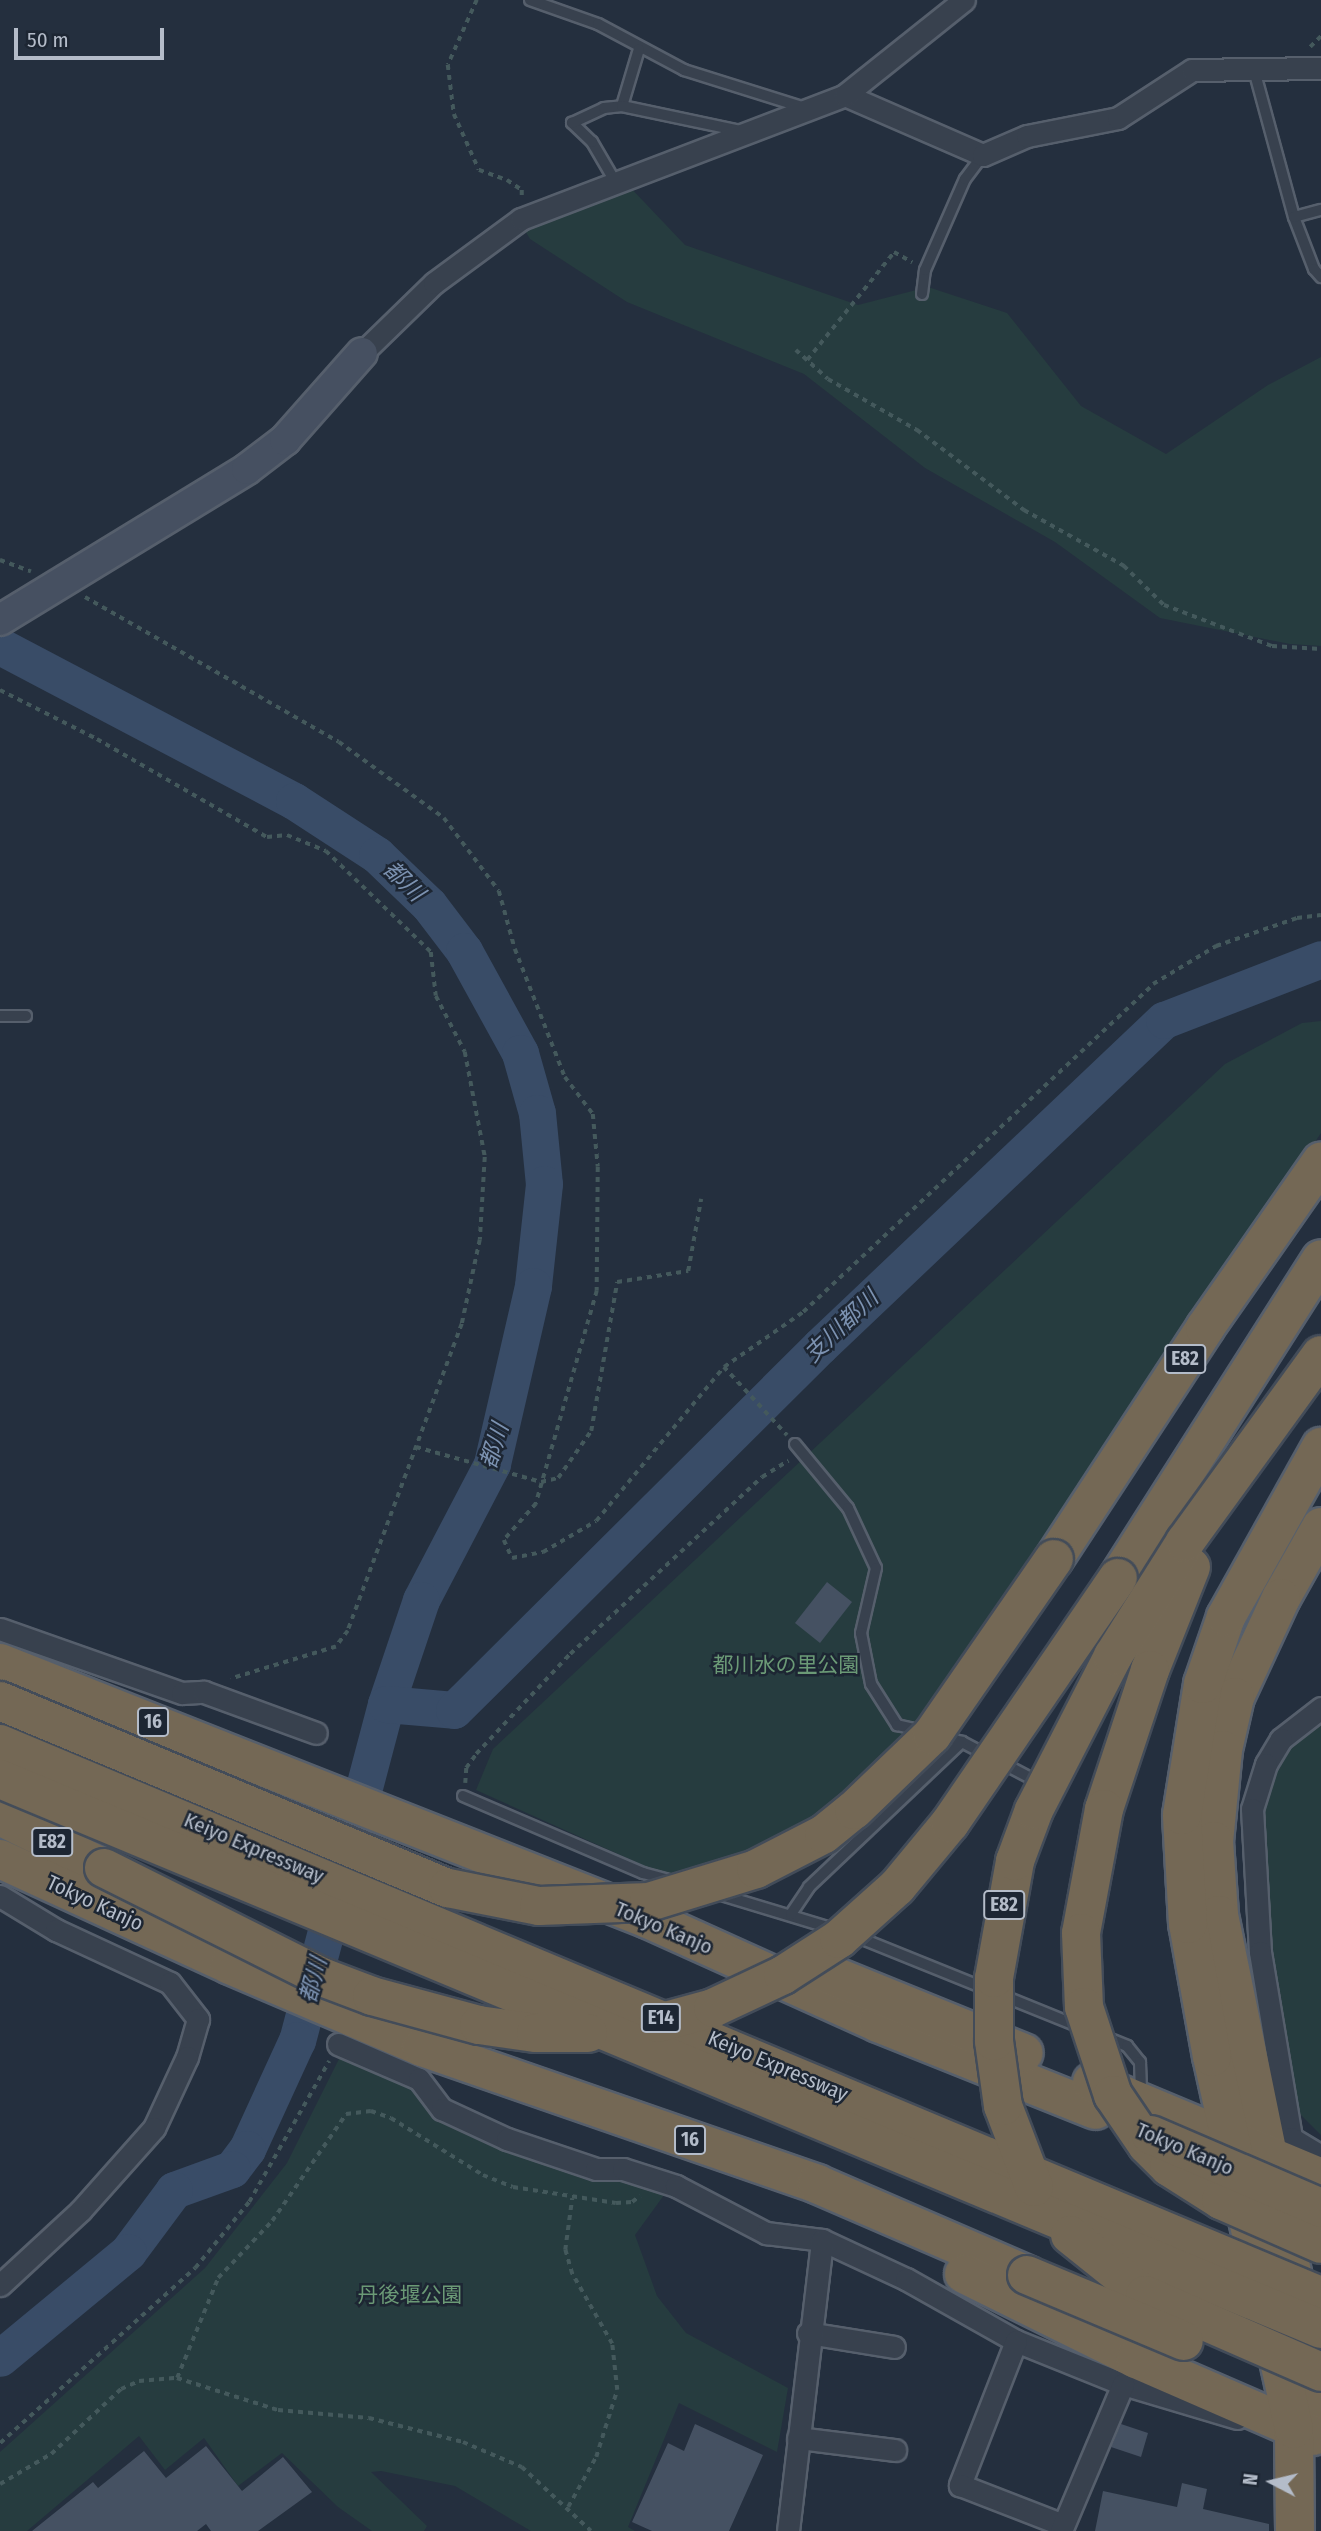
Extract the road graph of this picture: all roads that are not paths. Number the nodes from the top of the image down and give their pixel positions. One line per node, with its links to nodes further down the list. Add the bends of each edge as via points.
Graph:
1 (530, 0): 3 (lane, via 598,24)
2 (964, 0): 6 (street)
3 (639, 49): 7 (lane); 8 (lane, via 684,70)
4 (1321, 68): 5 (street)
5 (1254, 70): 10 (street, via 1219,66 1192,70 1118,118 1027,136); 13 (lane)
6 (845, 95): 8 (street); 10 (street)
7 (622, 106): 9 (lane); 11 (lane, via 604,108 572,122 592,142)
8 (808, 108): 9 (street)
9 (744, 132): 11 (street)
10 (983, 155): 15 (lane, via 965,180 925,270)
11 (616, 183): 16 (street, via 521,219 434,283)
12 (1321, 210): 13 (lane)
13 (1294, 217): 14 (lane, via 1314,270)
14 (1321, 276)
15 (922, 294)
16 (362, 353): 17 (street, via 285,440 211,492)
17 (0, 620)
18 (0, 1016): 19 (lane)
19 (26, 1016)
20 (1321, 1162): 29 (highway, E82, bridge, via 939,1726 854,1811 824,1834 756,1869 649,1902 539,1906 447,1888)
21 (1321, 1259): 37 (highway, E82, bridge, via 1118,1578 950,1823 897,1887 828,1947 772,1981 713,2008 611,2032 536,2033 440,2017 322,1977)
22 (1321, 1328): 51 (highway, bridge, via 1221,1504 1150,1670 1101,1821 1085,1893 1080,1971 1084,2007 1102,2068 1113,2095 1147,2145 1170,2167 1221,2200)
23 (1321, 1355): 58 (highway, E82, bridge, via 1185,1542 1113,1656 1066,1744 1034,1810 1006,1892 993,2014 997,2075 1015,2143 1030,2180 1071,2237 1145,2295)
24 (1321, 1447): 45 (highway, via 1226,1617 1203,1684 1186,1770 1182,1815 1188,1924)
25 (799, 1448): 32 (lane, via 848,1508 876,1568 861,1633 871,1684 897,1725)
26 (1321, 1527): 46 (highway, via 1235,1697 1223,1750 1214,1841 1219,1914)
27 (0, 1629): 31 (street, via 182,1693 204,1692)
28 (0, 1663): 41 (highway, Tokyo Kanjo / 16)
29 (0, 1701)
30 (1321, 1708): 46 (street, via 1281,1739 1266,1764 1252,1809)
31 (316, 1733)
32 (962, 1742): 35 (lane); 40 (lane, via 808,1887)
33 (0, 1744): 53 (highway, Keiyo Expressway / E14, bridge)
34 (0, 1779): 54 (highway, Keiyo Expressway / E14, bridge)
35 (1061, 1794)
36 (463, 1796): 40 (lane, via 643,1873)
37 (0, 1816)
38 (0, 1858): 42 (highway, Tokyo Kanjo / 16, via 230,1965)
39 (0, 1896): 52 (street, via 56,1930 170,1983 198,2019 187,2057 154,2128 80,2211)
40 (791, 1914): 44 (lane, via 1127,2046 1140,2062)
41 (648, 1919): 44 (highway, via 692,1924 752,1945); 49 (highway, Tokyo Kanjo / 16, bridge, via 878,2023)
42 (344, 2030): 43 (highway, Tokyo Kanjo / 16); 50 (street, via 419,2079 442,2109 507,2139 596,2169 623,2169 652,2178 713,2203 766,2233)
43 (422, 2047): 60 (highway, Tokyo Kanjo / 16, bridge, via 817,2184); 61 (highway, via 579,2122 851,2218)
44 (1140, 2101): 45 (highway)
45 (1227, 2136): 46 (highway); 62 (highway)
46 (1279, 2145): 47 (street); 48 (highway); 62 (highway)
47 (1321, 2156)
48 (1321, 2178)
49 (1321, 2207)
50 (822, 2240): 55 (street); 56 (street, via 906,2279)
51 (1321, 2244)
52 (0, 2285)
53 (1321, 2296)
54 (1321, 2329)
55 (808, 2333): 57 (street); 63 (street)
56 (1016, 2341): 59 (street); 65 (street, via 960,2485)
57 (894, 2347)
58 (1321, 2372)
59 (1123, 2384): 61 (street, via 1235,2421); 65 (street)
60 (1321, 2399)
61 (1246, 2409): 62 (highway)
62 (1312, 2427): 67 (highway)
63 (798, 2438): 64 (street); 66 (street)
64 (895, 2450)
65 (1062, 2528)
66 (788, 2531)
67 (1295, 2531)

